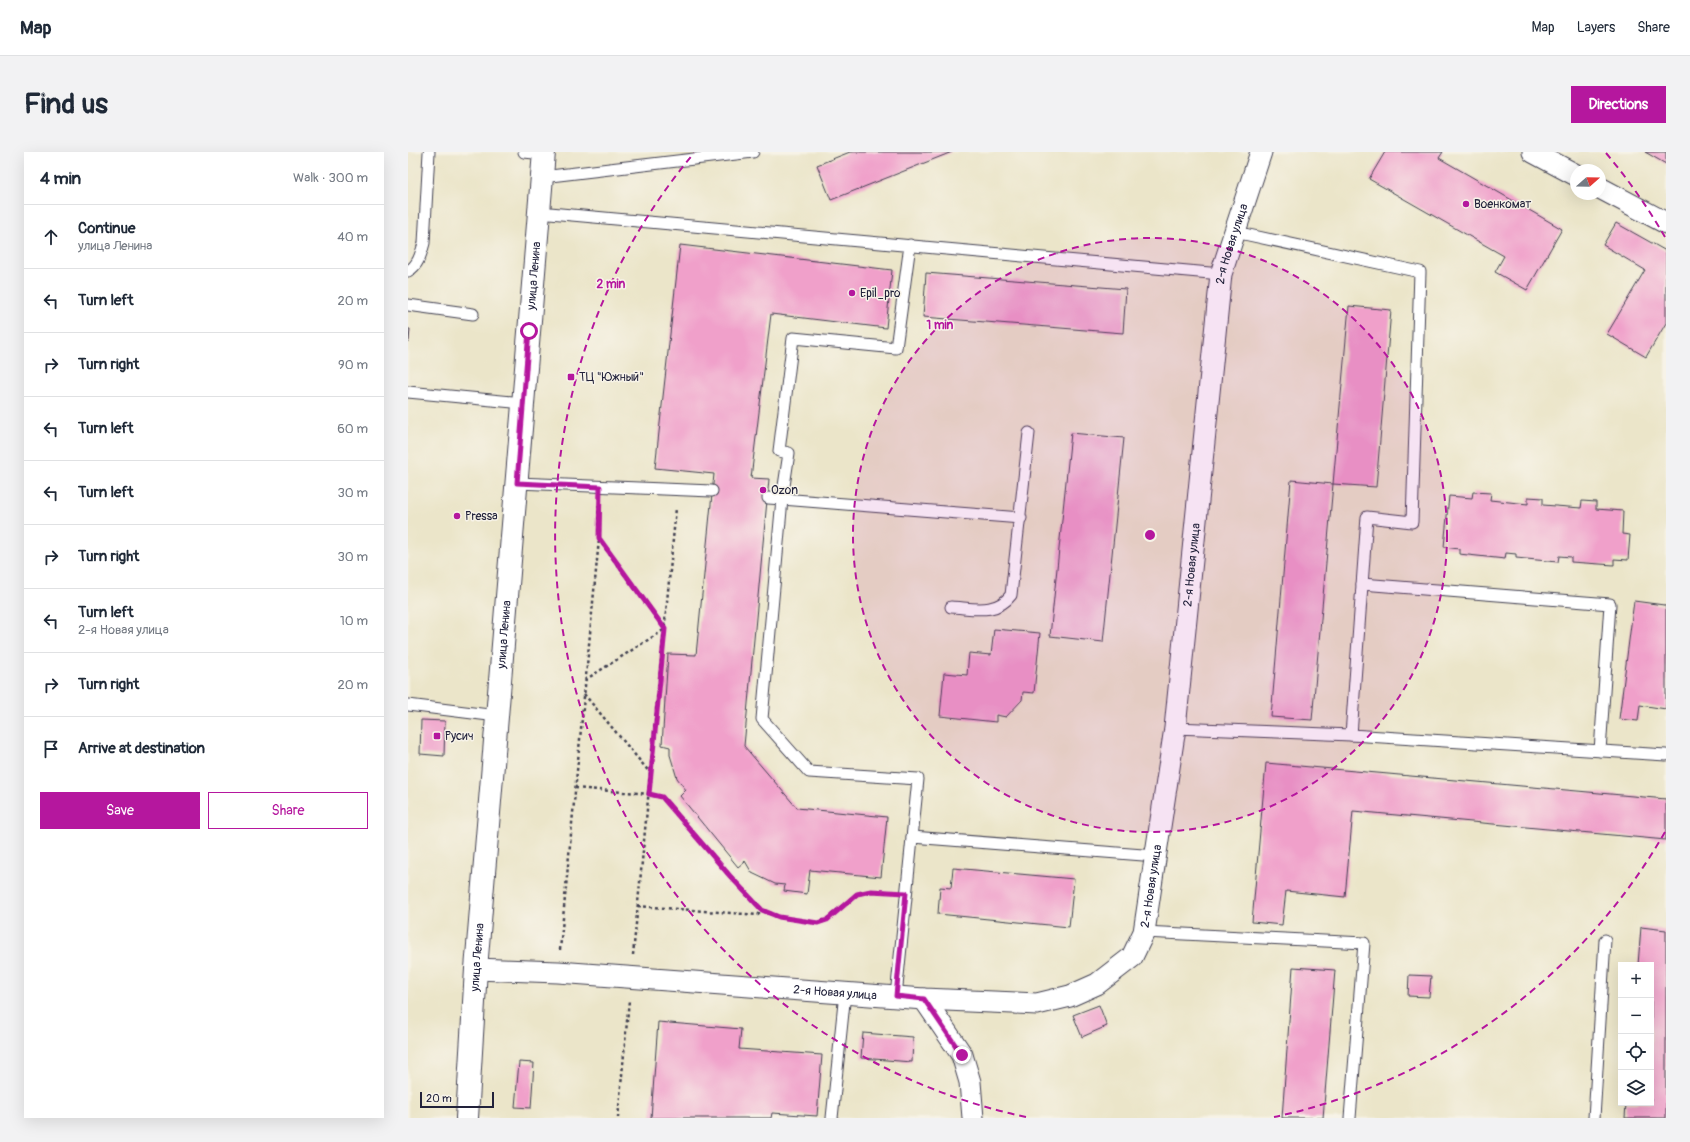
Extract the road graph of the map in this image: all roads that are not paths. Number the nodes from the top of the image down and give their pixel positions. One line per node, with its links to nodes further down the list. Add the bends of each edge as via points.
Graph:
1 (429, 152): 13 (lane, via 424,243 421,255)
2 (753, 152): 7 (lane)
3 (1261, 152): 11 (street, 2-я Новая улица)
4 (1533, 152): 6 (street)
5 (537, 153): 7 (main road, улица Ленина)
6 (1570, 172)
7 (542, 176): 9 (main road, улица Ленина)
8 (1606, 191): 10 (street)
9 (539, 212): 12 (lane); 18 (main road, улица Ленина)
10 (1666, 223)
11 (1235, 232): 14 (street, 2-я Новая улица); 25 (lane, via 1420,272 1412,522 1367,517)
12 (910, 245): 14 (lane); 23 (lane, via 896,348 793,338 779,451 789,452)
13 (408, 271)
14 (1221, 274): 29 (street, 2-я Новая улица)
15 (408, 305): 16 (lane)
16 (474, 314)
17 (408, 392): 18 (lane)
18 (524, 403): 20 (main road, улица Ленина)
19 (1030, 433): 24 (lane)
20 (517, 483): 21 (lane); 28 (main road, улица Ленина)
21 (712, 491)
22 (768, 498): 23 (lane)
23 (782, 500): 24 (lane); 33 (lane, via 762,719 809,772 918,779)
24 (1021, 518): 26 (lane, via 1011,595 1006,602 986,610)
25 (1362, 584): 30 (lane); 31 (lane, via 1610,604)
26 (951, 607)
27 (408, 705): 28 (lane)
28 (497, 716): 37 (main road, улица Ленина)
29 (1175, 728): 30 (lane); 34 (street, 2-я Новая улица)
30 (1351, 735): 31 (lane)
31 (1600, 751): 32 (lane)
32 (1666, 755)
33 (912, 837): 34 (lane); 39 (lane)
34 (1156, 856): 35 (street, 2-я Новая улица)
35 (1144, 932): 40 (street, 2-я Новая улица, via 1132,957 1097,984 1070,996 1036,1004); 44 (lane, via 1364,943)
36 (1605, 940): 45 (lane)
37 (476, 969): 38 (street, 2-я Новая улица, via 558,972); 41 (main road, улица Ленина)
38 (846, 993): 39 (street, 2-я Новая улица); 42 (lane)
39 (896, 996): 40 (street, 2-я Новая улица)
40 (924, 999): 43 (street, via 962,1055 970,1082)
41 (467, 1118)
42 (832, 1118)
43 (973, 1118)
44 (1350, 1118)
45 (1594, 1118)

